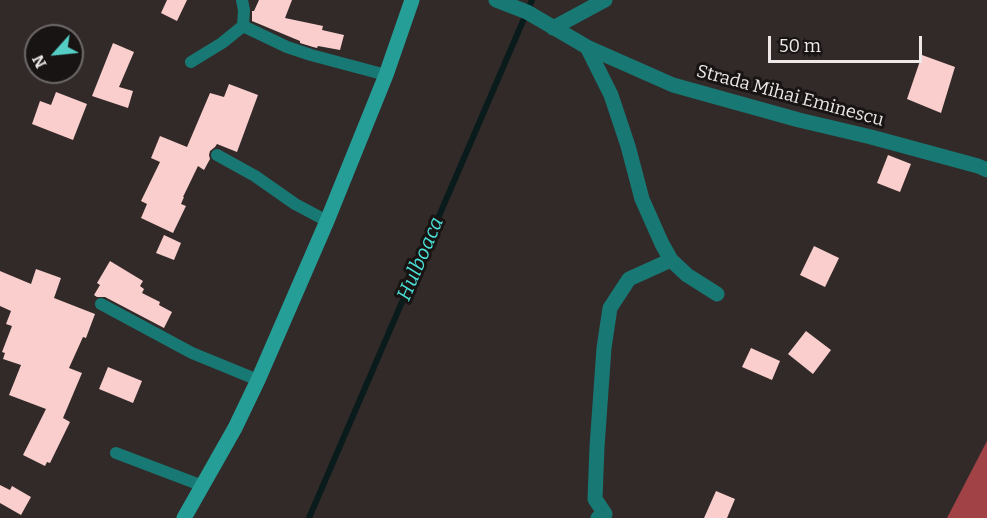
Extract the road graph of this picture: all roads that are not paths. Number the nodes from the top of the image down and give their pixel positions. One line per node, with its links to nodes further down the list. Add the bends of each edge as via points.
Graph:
1 (242, 0): 5 (lane)
2 (412, 0): 9 (street)
3 (496, 0): 6 (street, Strada Mihai Eminescu)
4 (605, 0): 6 (street)
5 (243, 26): 8 (lane); 9 (lane, via 311,56)
6 (553, 28): 7 (street, Strada Mihai Eminescu)
7 (586, 47): 11 (street, Strada Mihai Eminescu, via 673,85); 13 (street, via 611,95 642,200)
8 (191, 62)
9 (386, 75): 12 (street)
10 (217, 155): 12 (lane)
11 (987, 170)
12 (327, 221): 16 (street)
13 (671, 260): 14 (street); 20 (street, via 629,279 610,308 596,458 596,499 605,514)
14 (717, 294)
15 (101, 304): 16 (lane, via 192,353)
16 (258, 380): 18 (street)
17 (116, 453): 18 (lane)
18 (203, 486): 19 (street)
19 (184, 518)
20 (597, 518)

